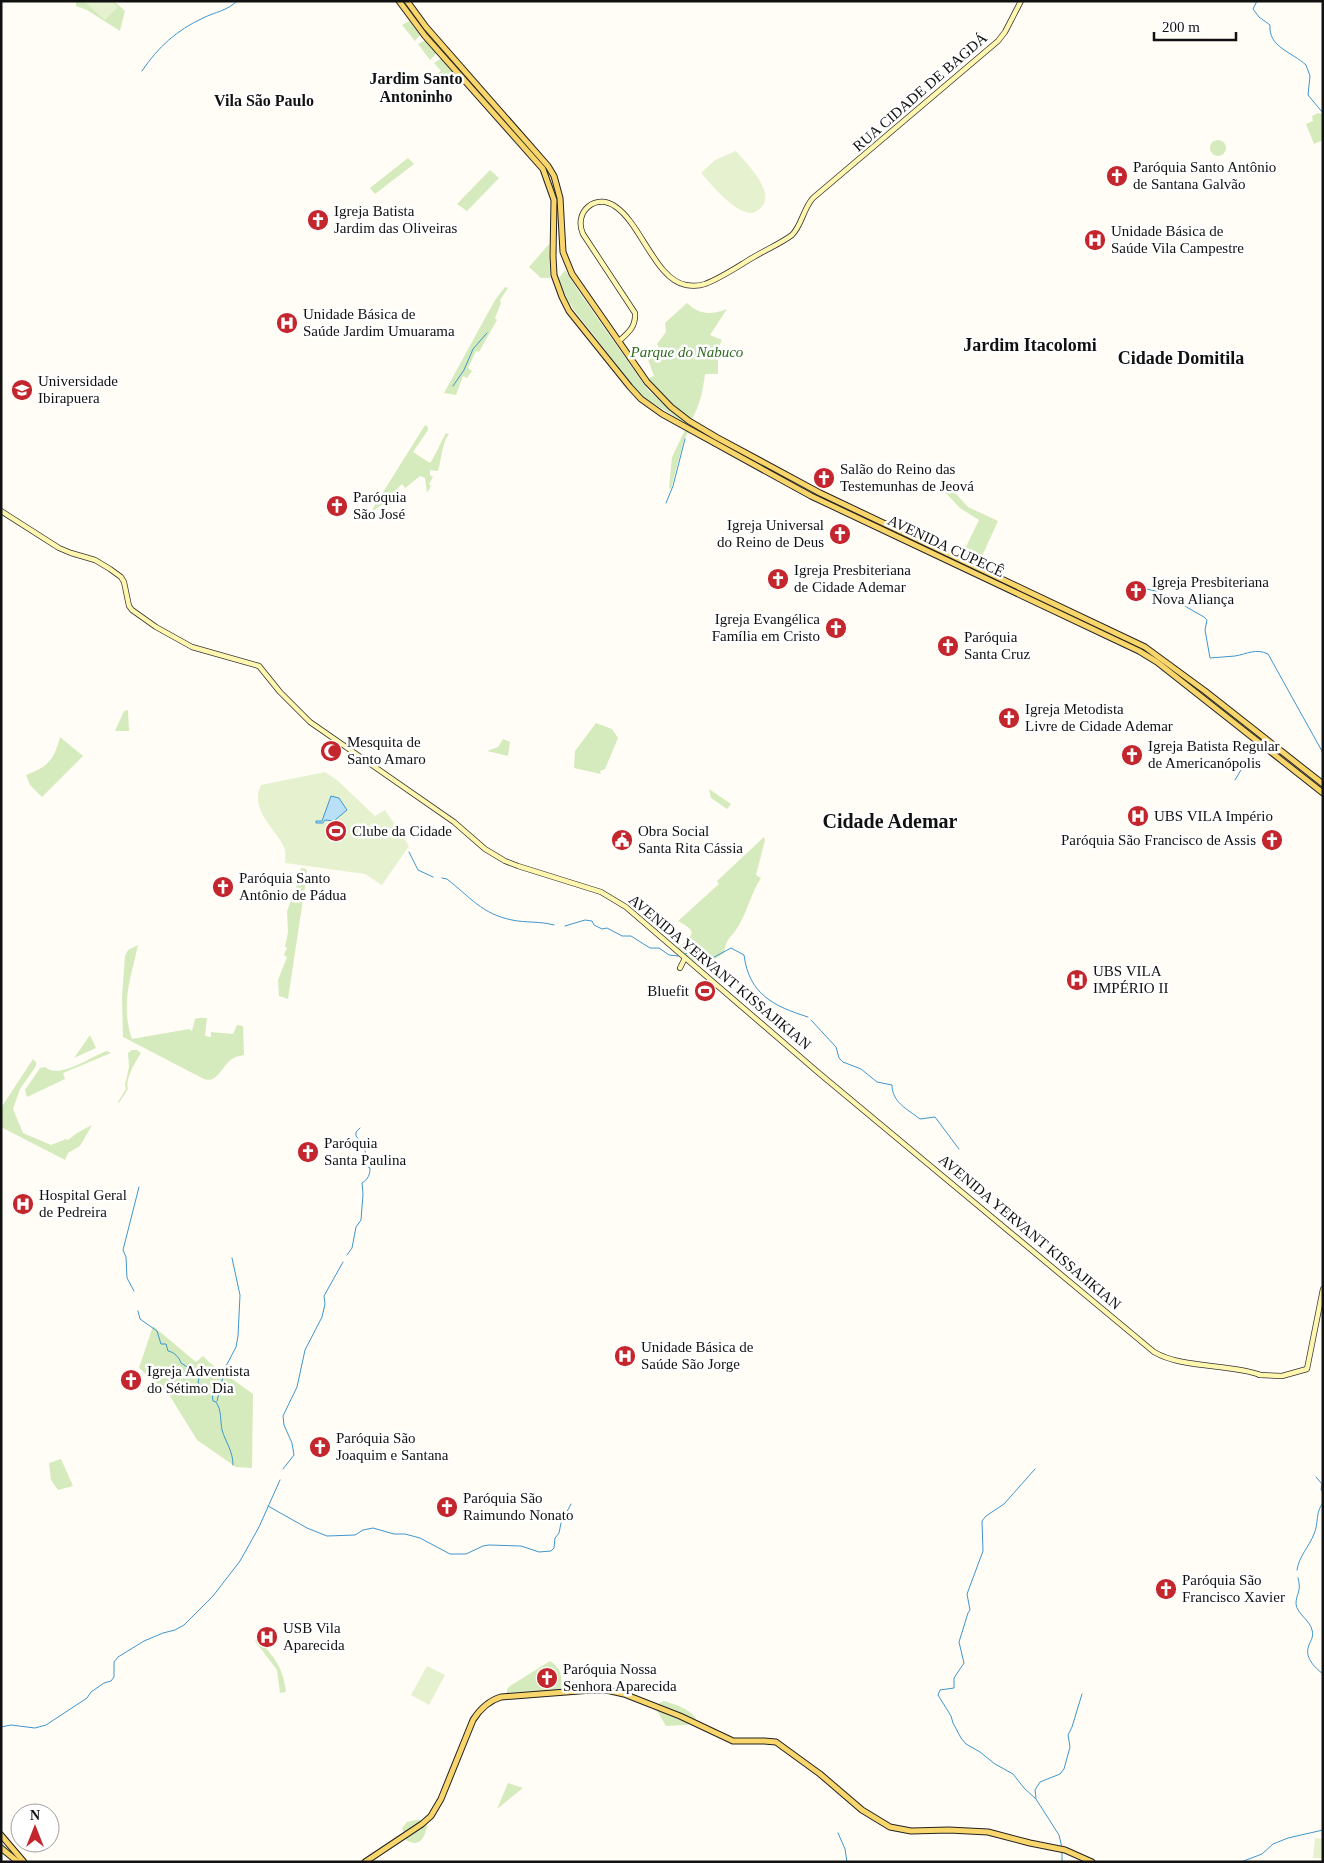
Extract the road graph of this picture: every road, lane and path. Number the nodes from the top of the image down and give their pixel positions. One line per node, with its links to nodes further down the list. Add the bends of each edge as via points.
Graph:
1 (399, 1): 7 (main road, AVENIDA CUPECÊ, via 425,36 543,169 554,200 554,275 562,297 630,387 652,408 811,496 1139,650)
2 (407, 1): 4 (main road, AVENIDA CUPECÊ, via 548,166 560,198 566,263)
3 (1021, 1): 4 (main road, RUA CIDADE DE BAGDÁ, via 998,41 808,205 798,228 790,237 708,282 696,286 682,284 668,276 617,207 601,201 589,205 581,215 581,229 634,313 631,330)
4 (618, 341): 6 (main road, AVENIDA CUPECÊ, via 654,390 679,413 705,430 825,496 1145,647)
5 (1, 510): 8 (main road, AVENIDA YERVANT KISSAJIKIAN, via 59,548 95,560 121,577 129,606 156,627 192,647 259,666 310,722 454,822 486,850 505,861 605,894 626,907)
6 (1323, 784)
7 (1323, 793)
8 (685, 958): 9 (main road); 10 (main road, AVENIDA YERVANT KISSAJIKIAN, via 1160,1355 1261,1375 1282,1376 1307,1369)
9 (680, 968)
10 (1323, 1289)
11 (2, 1838): 14 (main road)
12 (1, 1848): 13 (main road)
13 (18, 1862)
14 (24, 1862)
15 (365, 1862): 16 (main road, via 431,1816 473,1720 487,1703 501,1697 592,1690 606,1690 637,1699 733,1741 776,1742 862,1810 890,1827 911,1831 988,1832 1062,1849)
16 (1092, 1862)

